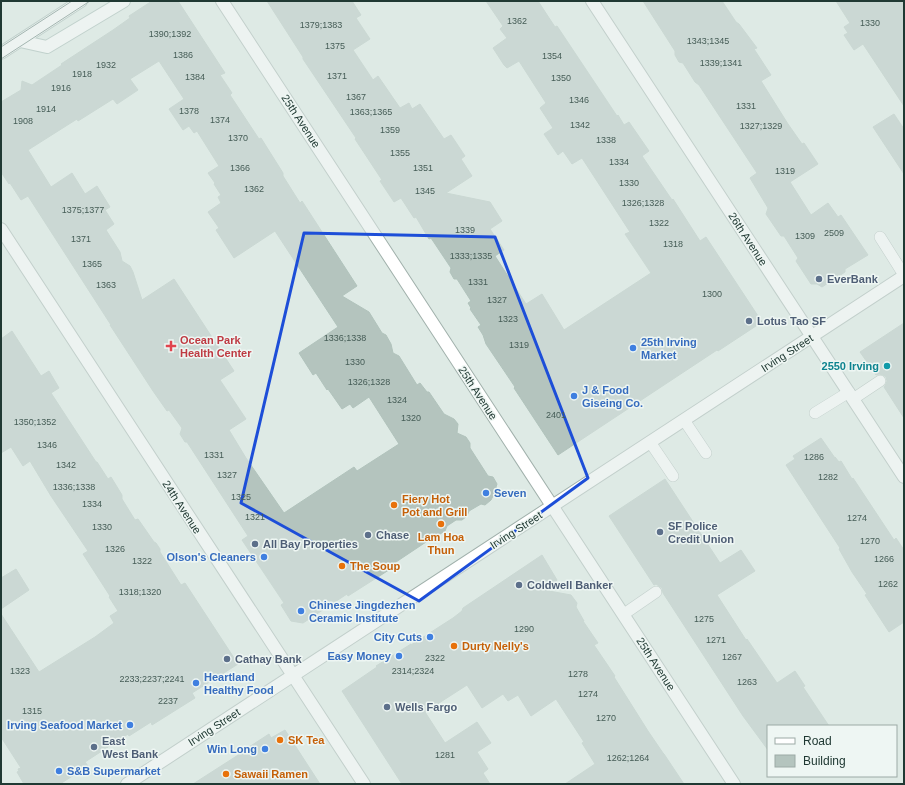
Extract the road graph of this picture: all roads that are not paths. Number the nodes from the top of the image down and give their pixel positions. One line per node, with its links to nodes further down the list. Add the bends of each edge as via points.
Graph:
1 (81, 1): 5 (street)
2 (124, 1): 5 (street, via 47,47)
3 (222, 1): 19 (street, 25th Avenue)
4 (592, 1): 10 (street, 26th Avenue)
5 (20, 41): 6 (street)
6 (1, 54)
7 (1, 229): 22 (street, 24th Avenue)
8 (880, 237): 9 (lane)
9 (904, 276): 10 (street, Irving Street)
10 (812, 337): 12 (street, 26th Avenue); 14 (street, Irving Street)
11 (880, 381): 12 (lane)
12 (851, 396): 13 (lane); 18 (street, 26th Avenue)
13 (815, 413)
14 (684, 420): 15 (street, Irving Street); 16 (lane)
15 (650, 442): 17 (lane); 19 (street, Irving Street)
16 (706, 453)
17 (673, 476)
18 (904, 477)
19 (553, 506): 21 (street, 25th Avenue); 22 (street, Irving Street)
20 (656, 592): 21 (lane)
21 (624, 614): 25 (street, 25th Avenue)
22 (293, 676): 23 (street, Irving Street); 24 (street, 24th Avenue)
23 (127, 784)
24 (364, 784)
25 (734, 784)

